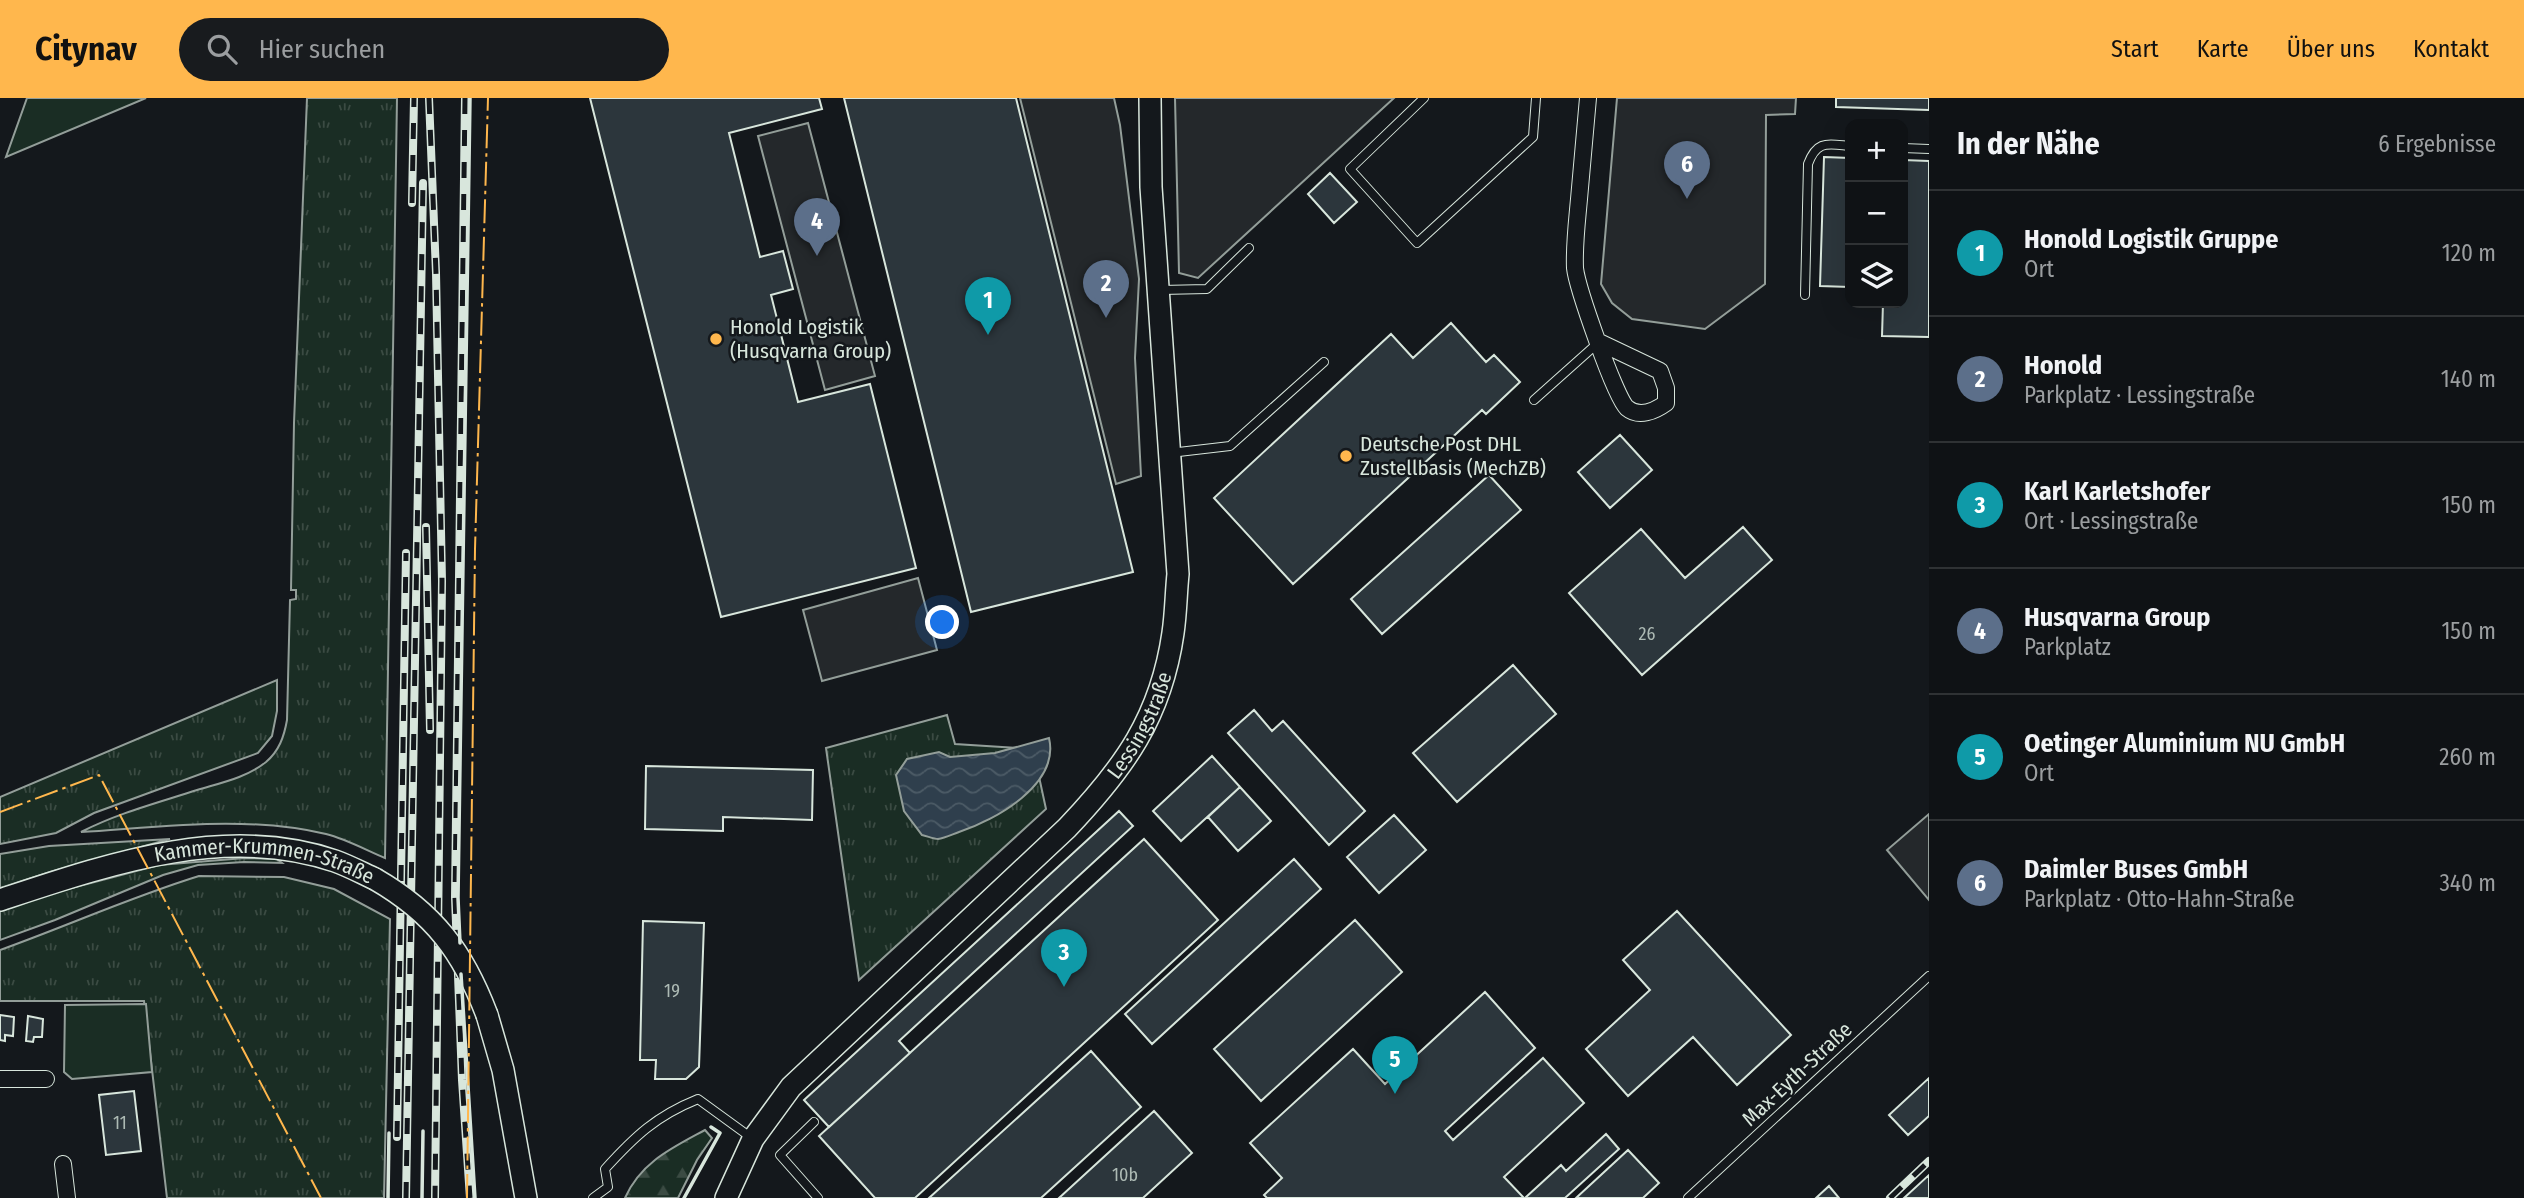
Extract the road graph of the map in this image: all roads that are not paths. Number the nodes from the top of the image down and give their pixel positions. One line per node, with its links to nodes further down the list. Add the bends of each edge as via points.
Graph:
1 (1150, 98): 9 (street, Lessingstraße)
2 (1424, 98): 3 (lane, via 1350,169 1417,243 1533,136)
3 (1535, 98)
4 (1588, 98): 11 (street, via 1576,271)
5 (1845, 146): 10 (lane, via 1824,144 1813,150 1808,164)
6 (1908, 148): 7 (lane)
7 (1929, 149)
8 (1249, 248): 9 (lane, via 1207,289)
9 (1157, 290): 14 (street, Lessingstraße)
10 (1805, 295)
11 (1599, 342): 11 (street, via 1616,391 1628,408 1638,413 1654,411 1666,403 1660,371); 13 (lane)
12 (1324, 362): 14 (lane, via 1230,446)
13 (1534, 400)
14 (1170, 453): 20 (street, Lessingstraße, via 1178,574 1173,633 1156,702 1143,732 1101,793 790,1087)
15 (0, 900): 23 (street, Kammer-Krummen-Straße, bridge, via 134,858 243,846 335,861 375,879 414,905 444,934 472,977 503,1070)
16 (1929, 976): 27 (lane, Max-Eyth-Straße)
17 (0, 1079): 18 (street)
18 (46, 1079)
19 (814, 1122): 26 (lane, via 780,1155)
20 (753, 1139): 24 (lane, via 698,1099 671,1110 626,1146 605,1169 608,1187); 25 (street, Lessingstraße)
21 (63, 1164): 22 (street)
22 (67, 1198)
23 (526, 1198)
24 (593, 1198)
25 (726, 1198)
26 (818, 1198)
27 (1688, 1198)

